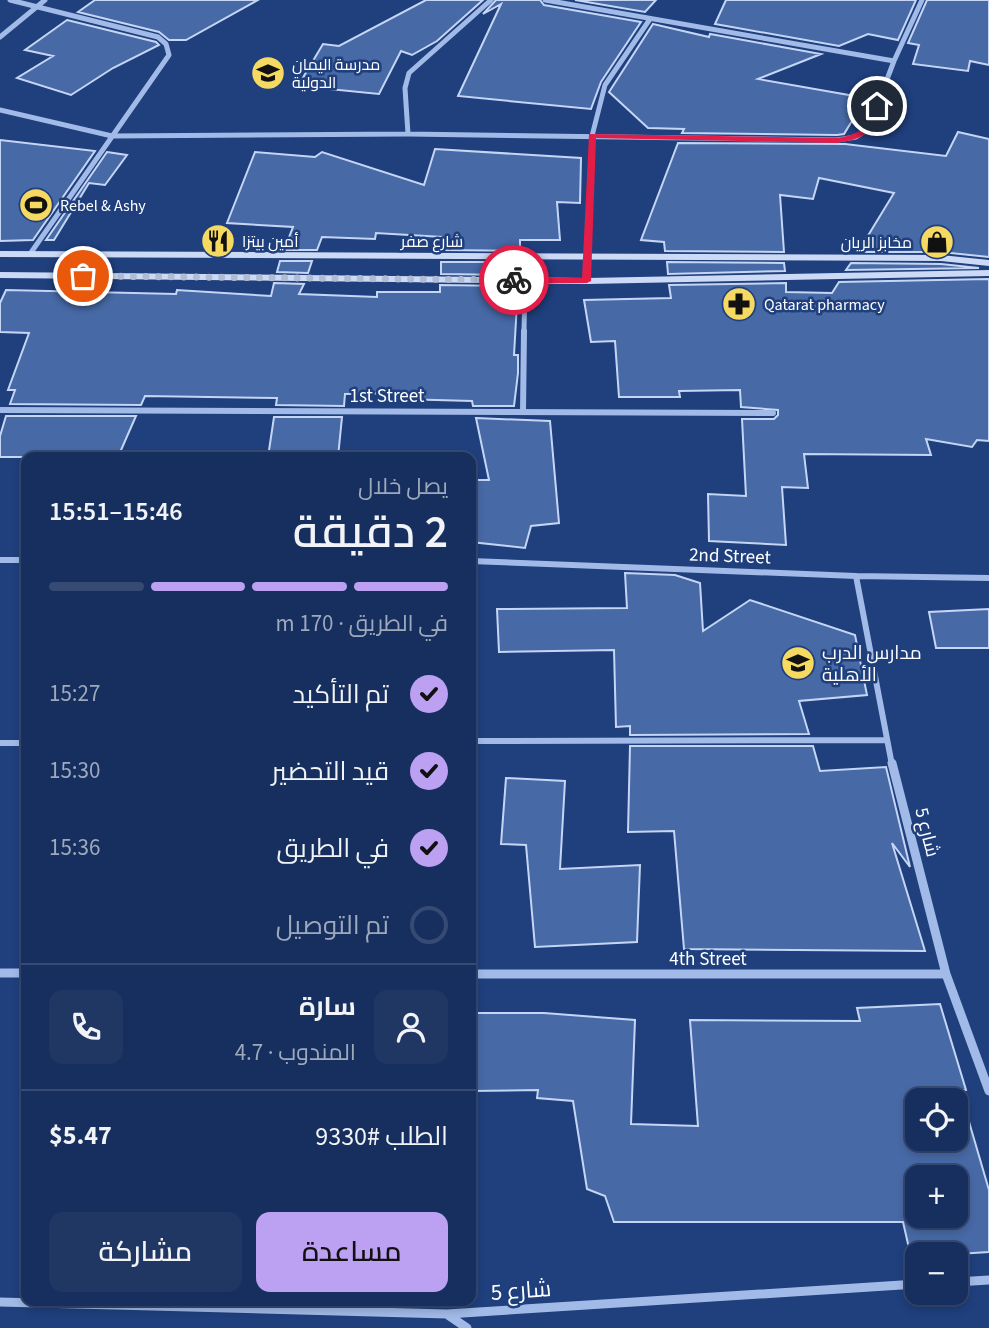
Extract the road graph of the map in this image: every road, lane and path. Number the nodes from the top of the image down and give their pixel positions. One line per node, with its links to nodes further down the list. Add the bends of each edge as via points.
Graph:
1 (10, 0): 6 (street)
2 (45, 0): 6 (street)
3 (491, 0): 11 (street, via 409,73 404,88)
4 (545, 0): 7 (street)
5 (922, 0): 9 (street)
6 (34, 6): 8 (street); 12 (street, via 158,37 166,44 169,54)
7 (650, 19): 9 (street); 13 (street, via 605,85)
8 (0, 37)
9 (894, 61): 13 (street, via 868,129 856,137)
10 (0, 110): 12 (street)
11 (408, 134): 12 (street); 13 (street)
12 (112, 136): 15 (street)
13 (592, 136): 16 (street)
14 (0, 254): 15 (street, شارع صفر)
15 (30, 254): 16 (street, شارع صفر); 18 (street)
16 (588, 258): 17 (street, شارع صفر, via 941,258); 21 (street)
17 (989, 263)
18 (0, 273): 20 (street, شارع صفر)
19 (989, 274): 21 (street, شارع صفر)
20 (524, 280): 21 (street, شارع صفر); 23 (street)
21 (587, 281)
22 (0, 410): 23 (street, 1st Street)
23 (523, 412): 24 (street, 1st Street)
24 (773, 413)
25 (0, 560): 26 (street)
26 (21, 560)
27 (476, 561): 28 (street, 2nd Street)
28 (856, 576): 29 (street, 2nd Street); 30 (street, شارع 5)
29 (989, 578)
30 (887, 740): 31 (street); 37 (street, شارع 5)
31 (476, 741)
32 (0, 743): 33 (street)
33 (21, 743)
34 (0, 973): 35 (street)
35 (21, 973)
36 (476, 974): 37 (street, 4th Street)
37 (946, 974): 38 (street, شارع 5)
38 (989, 1091)
39 (989, 1280): 40 (street)
40 (968, 1281)
41 (905, 1285): 45 (street, شارع 5)
42 (0, 1302): 43 (street, شارع 5)
43 (21, 1303)
44 (149, 1306): 45 (street, شارع 5)
45 (447, 1314): 46 (street)
46 (467, 1328)

